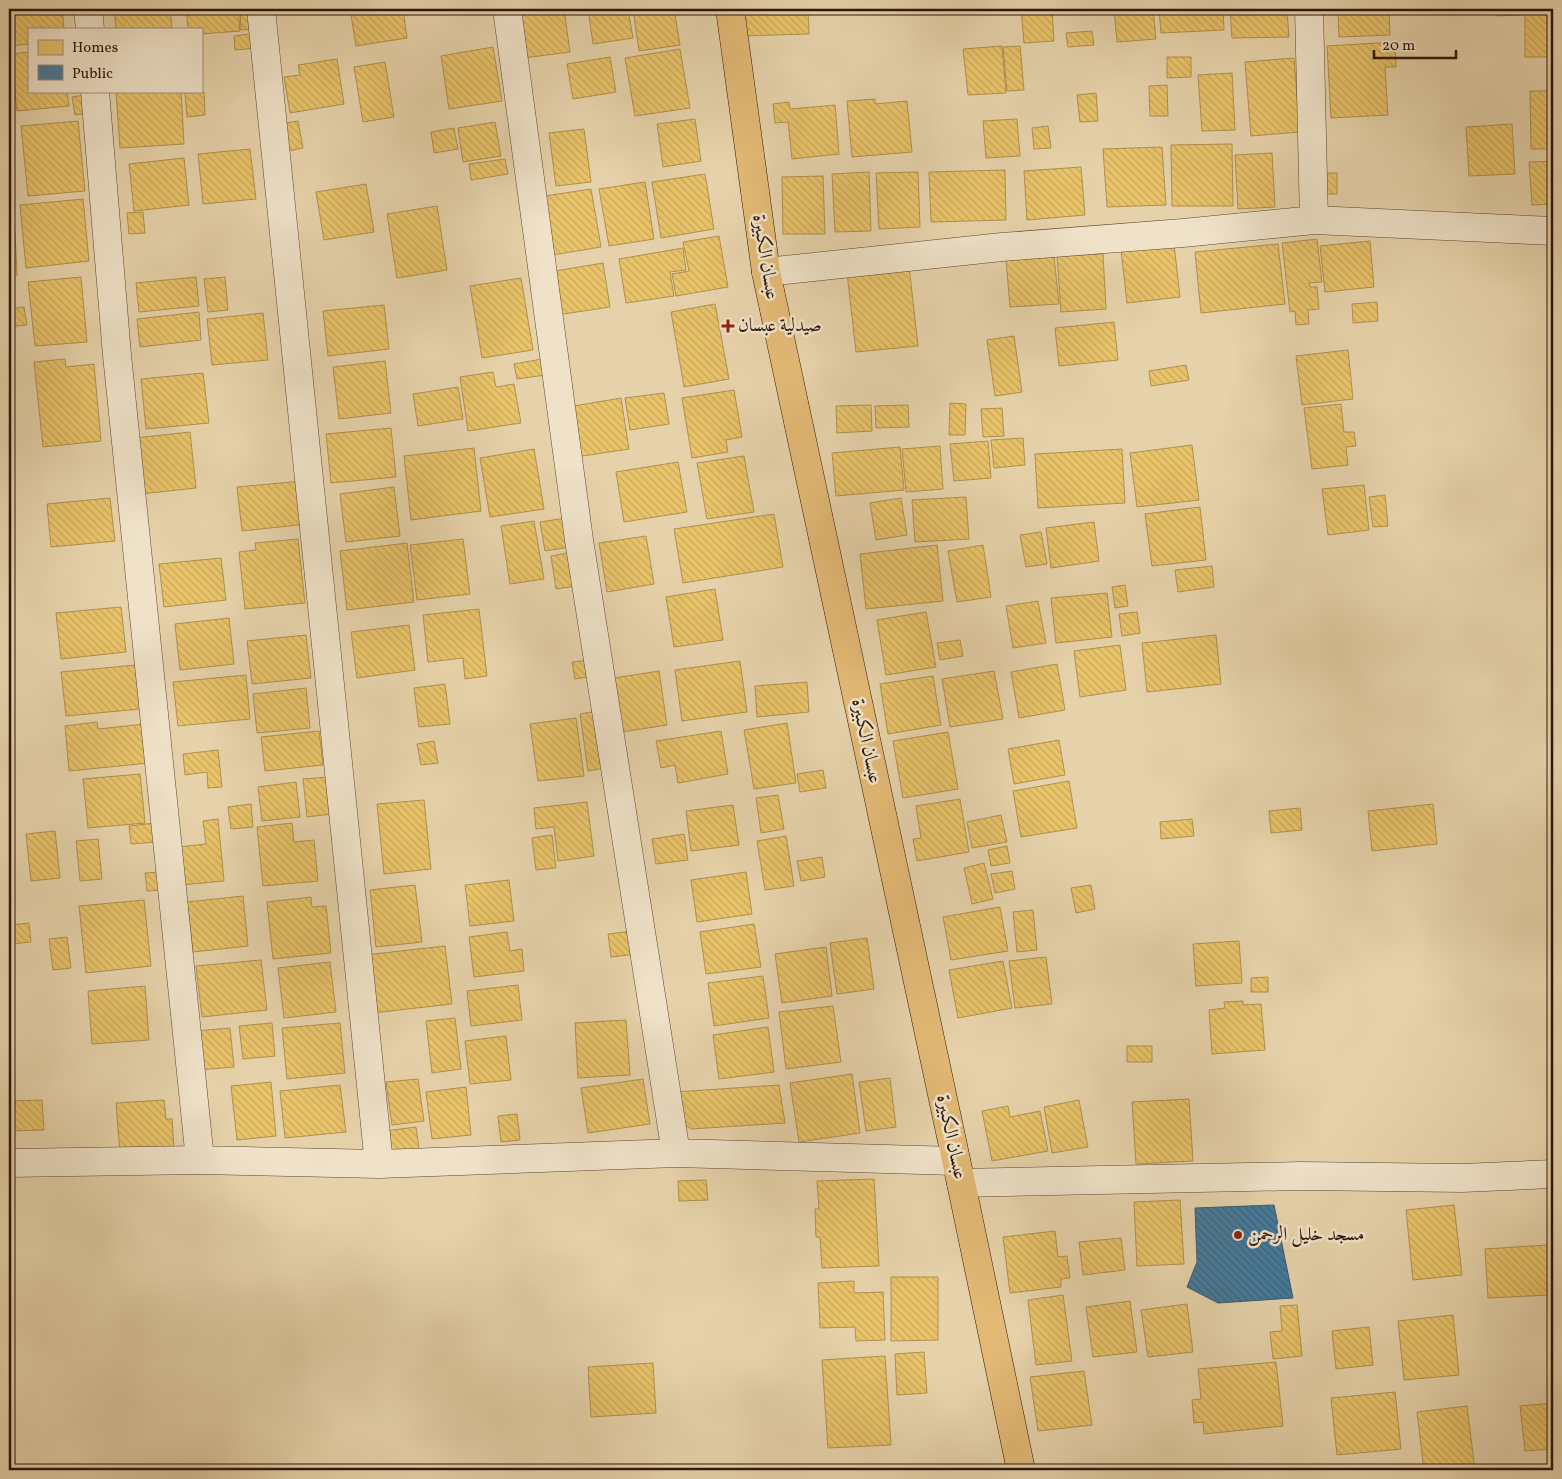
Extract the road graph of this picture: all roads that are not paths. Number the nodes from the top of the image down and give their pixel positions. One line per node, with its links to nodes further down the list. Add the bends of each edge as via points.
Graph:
1 (88, 9): 6 (street)
2 (261, 9): 14 (street)
3 (507, 9): 11 (street, via 579,540)
4 (730, 9): 10 (main road, عبسان الكبيرة)
5 (1309, 9): 8 (street)
6 (90, 28)
7 (95, 92): 12 (street, via 117,355)
8 (1314, 220): 9 (street); 10 (street, via 1002,247)
9 (1553, 231)
10 (766, 272): 15 (main road, عبسان الكبيرة)
11 (676, 1153): 14 (street); 15 (street)
12 (200, 1160): 13 (street); 14 (street)
13 (9, 1164)
14 (379, 1164)
15 (958, 1172): 16 (street, via 1462,1178); 17 (main road, عبسان الكبيرة)
16 (1553, 1174)
17 (1021, 1470)

